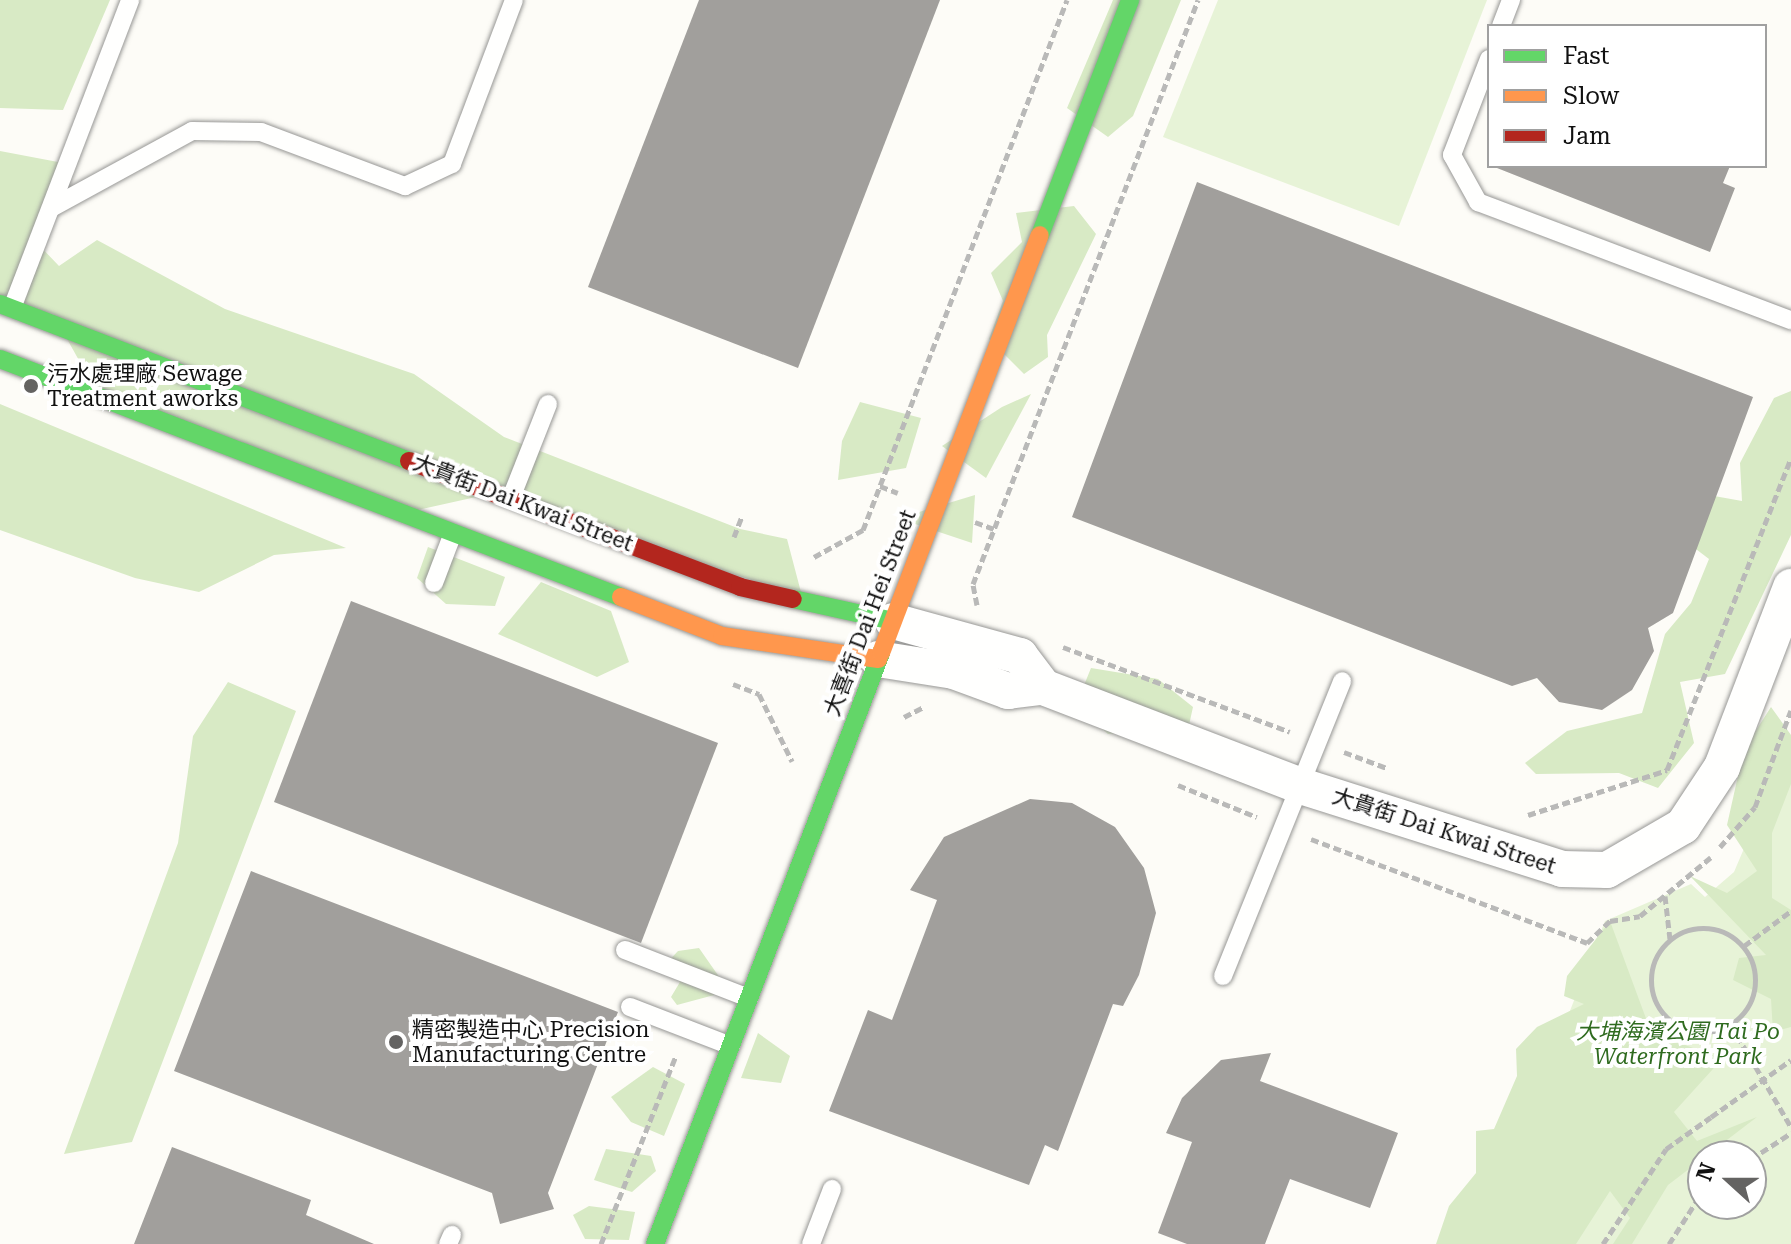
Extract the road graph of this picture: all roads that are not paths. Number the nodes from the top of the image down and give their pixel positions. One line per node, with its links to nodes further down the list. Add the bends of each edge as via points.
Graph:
1 (130, 0): 7 (lane)
2 (514, 0): 7 (lane, via 452,164 405,186 261,132 192,131)
3 (1130, 0): 16 (street, 大喜街 Dai Hei Street)
4 (1511, 0): 5 (lane)
5 (1502, 24)
6 (1487, 64): 9 (lane, via 1452,155 1478,202)
7 (51, 208): 8 (lane)
8 (6, 306): 12 (street, 大貴街 Dai Kwai Street)
9 (1791, 320)
10 (0, 359): 13 (street, 大貴街 Dai Kwai Street)
11 (548, 404): 12 (lane)
12 (511, 498): 16 (street, 大貴街 Dai Kwai Street, via 740,587)
13 (453, 533): 14 (lane); 17 (street, 大貴街 Dai Kwai Street, via 722,636)
14 (434, 583)
15 (1791, 587): 20 (street, 大貴街 Dai Kwai Street, via 1722,767 1683,826 1638,858 1607,870 1562,869)
16 (893, 621): 17 (street, 大喜街 Dai Hei Street); 19 (street, 大貴街 Dai Kwai Street, via 1020,656)
17 (878, 659): 19 (street, 大貴街 Dai Kwai Street, via 954,671 1008,691); 23 (street, 大喜街 Dai Hei Street)
18 (1342, 681): 20 (lane)
19 (1043, 687): 20 (street, 大貴街 Dai Kwai Street)
20 (1301, 786): 22 (lane)
21 (625, 950): 23 (lane)
22 (1223, 976)
23 (749, 998): 25 (street, 大喜街 Dai Hei Street)
24 (630, 1007): 25 (lane)
25 (731, 1046): 27 (street, 大喜街 Dai Hei Street)
26 (832, 1189): 28 (lane)
27 (655, 1244)
28 (811, 1244)

